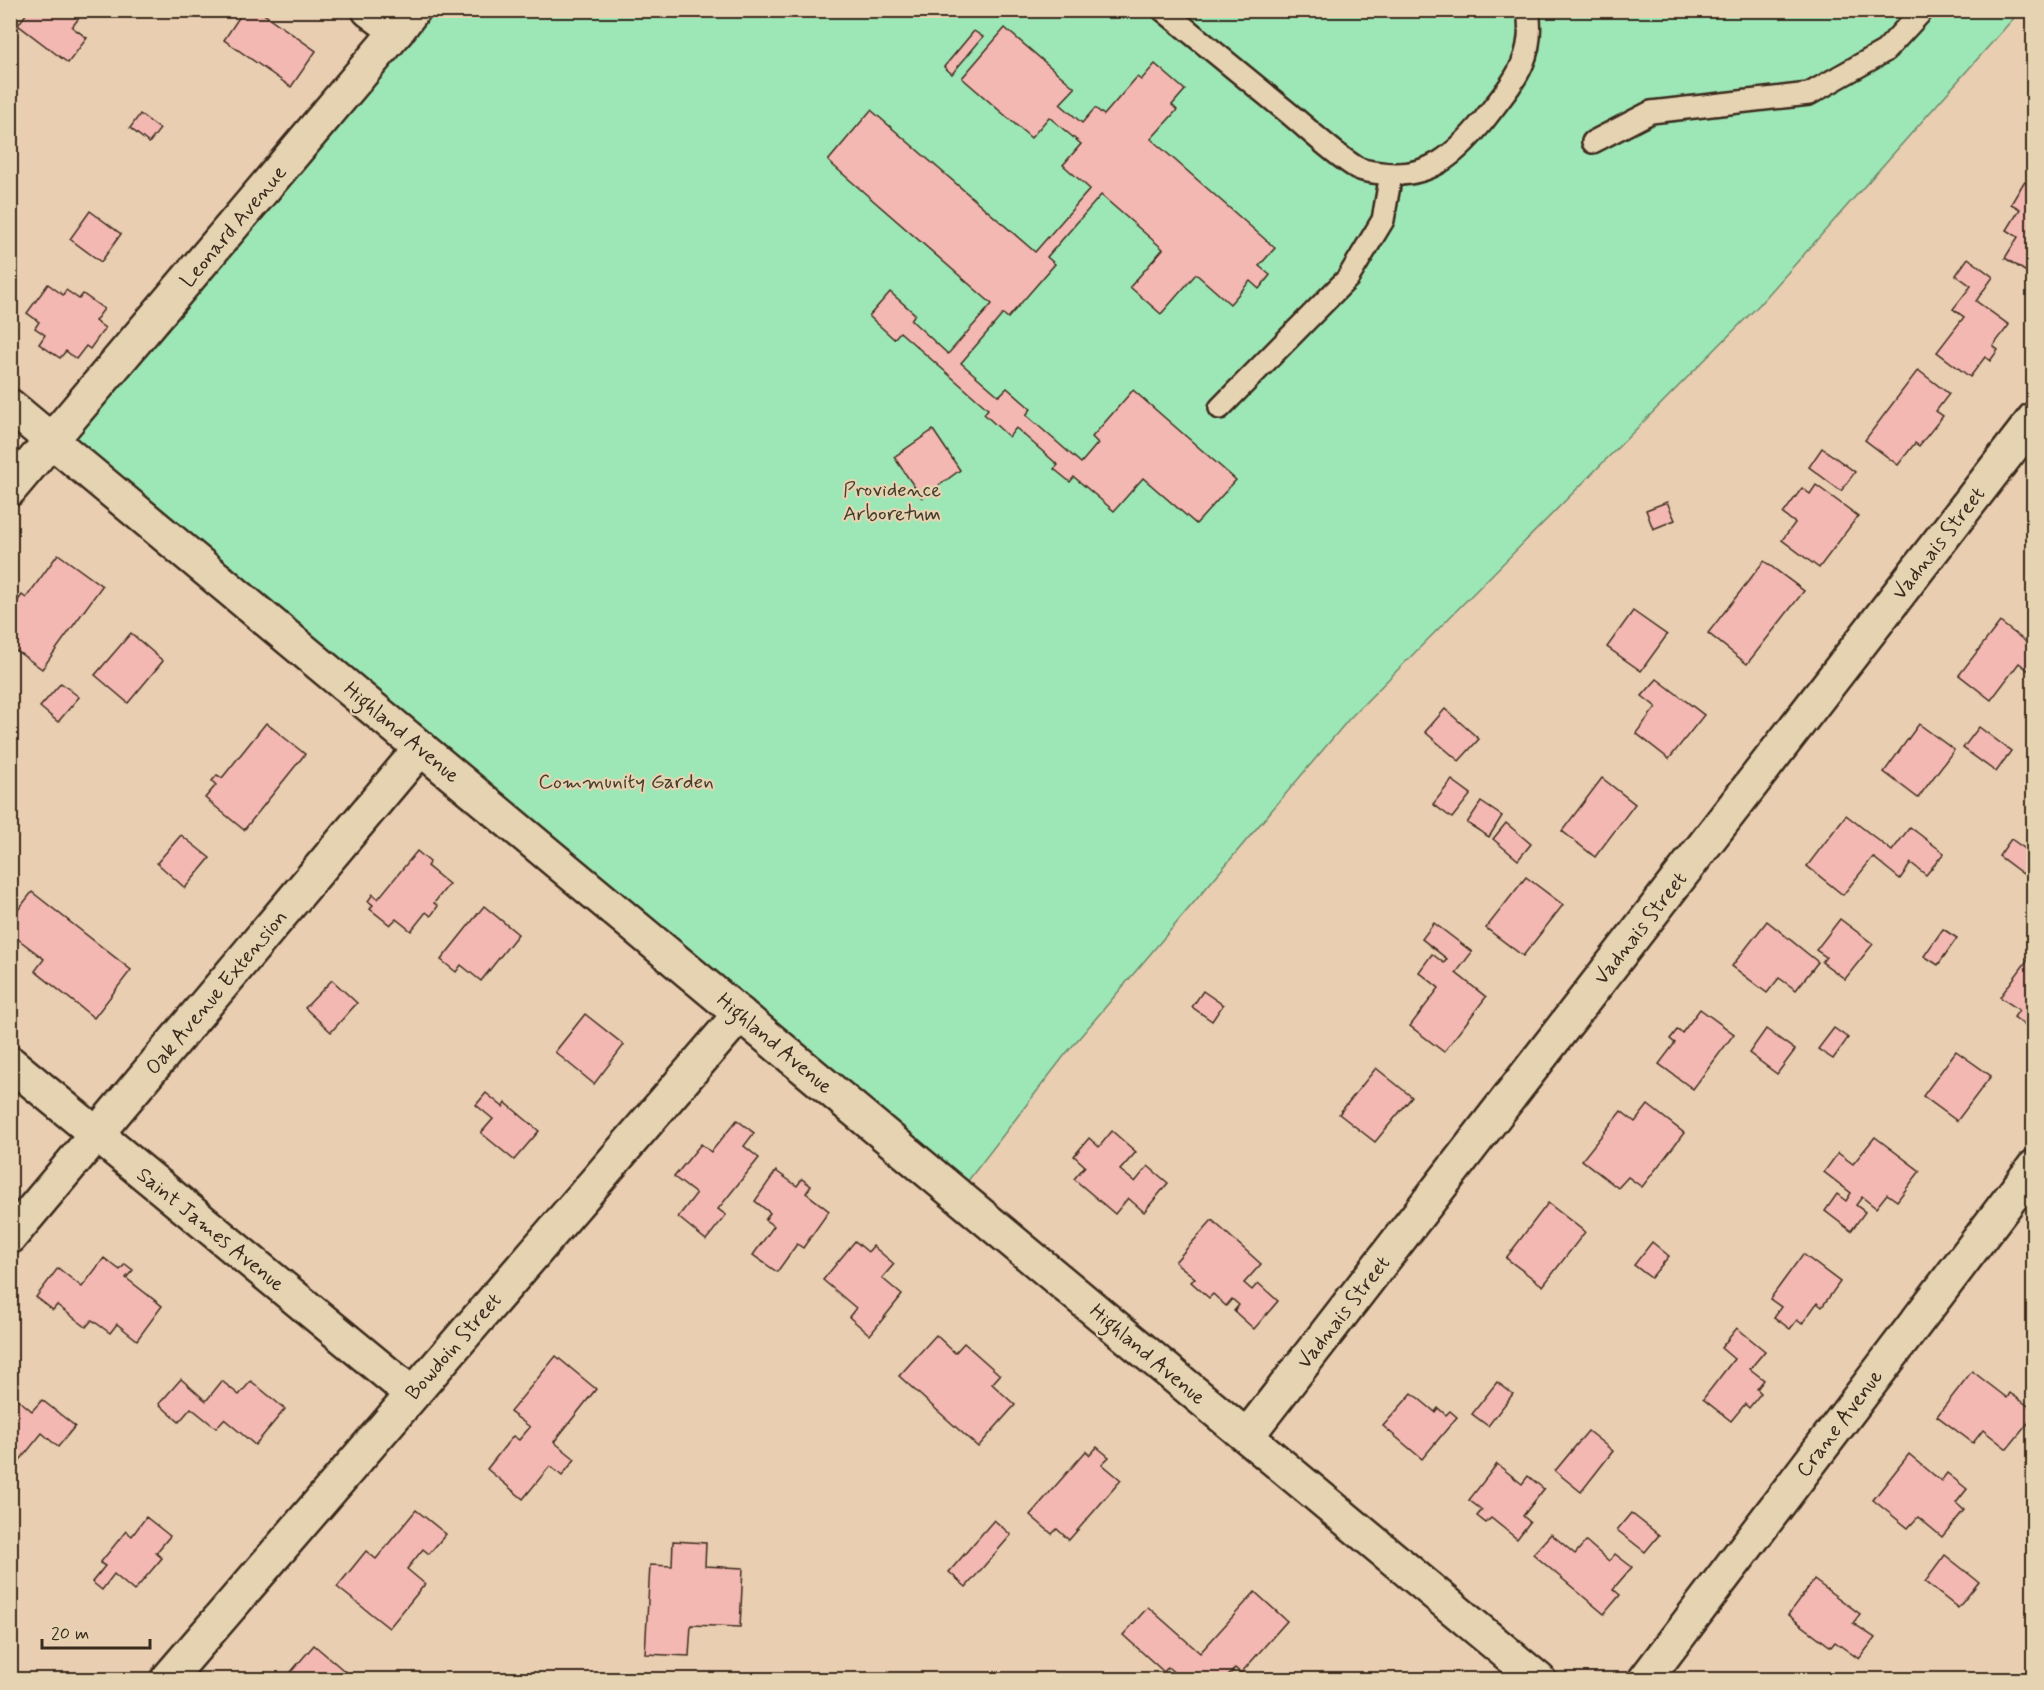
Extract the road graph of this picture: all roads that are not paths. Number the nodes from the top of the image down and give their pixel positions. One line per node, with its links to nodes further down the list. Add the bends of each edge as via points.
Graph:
1 (369, 10): 5 (street)
2 (1163, 10): 7 (lane, via 1356,168)
3 (1528, 10): 7 (lane, via 1527,53 1506,94 1449,156 1429,168)
4 (1923, 10): 6 (lane, via 1885,51 1809,94 1651,112)
5 (405, 21): 11 (street, Leonard Avenue)
6 (1593, 142)
7 (1391, 174): 9 (lane, via 1383,220 1348,278)
8 (10, 406): 11 (street, Highland Avenue)
9 (1220, 408)
10 (2034, 419): 20 (street, Vadnais Street)
11 (51, 440): 12 (street, Leonard Avenue); 13 (street, Highland Avenue)
12 (10, 489)
13 (421, 748): 14 (street, Highland Avenue); 16 (street, Oak Avenue Extension)
14 (740, 1014): 19 (street, Bowdoin Street); 20 (street, Highland Avenue)
15 (10, 1063): 16 (street, Saint James Avenue)
16 (96, 1134): 18 (street, Oak Avenue Extension); 19 (street, Saint James Avenue)
17 (2034, 1167): 23 (street, Crane Avenue)
18 (10, 1237)
19 (412, 1394): 21 (street, Bowdoin Street)
20 (1247, 1436): 22 (street, Highland Avenue)
21 (167, 1680)
22 (1539, 1680)
23 (1645, 1680)

